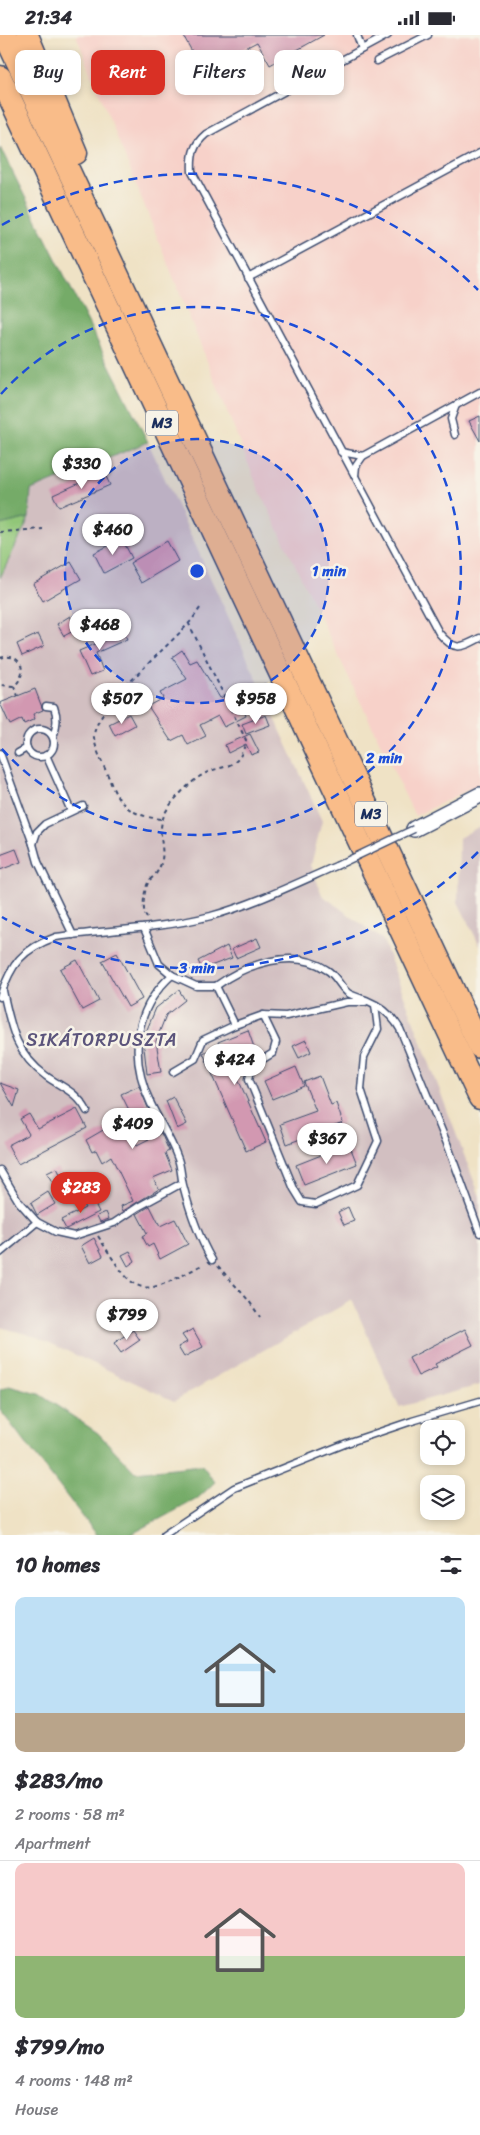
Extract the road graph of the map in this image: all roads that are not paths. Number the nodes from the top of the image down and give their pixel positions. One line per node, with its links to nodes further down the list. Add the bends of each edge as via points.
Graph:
1 (5, 35): 13 (highway, M3)
2 (27, 35): 13 (highway, via 110,234)
3 (357, 35): 6 (lane)
4 (388, 35): 6 (lane)
5 (428, 35): 7 (lane)
6 (362, 49): 12 (lane, via 206,133 197,141 191,155 192,172)
7 (377, 61)
8 (0, 77): 11 (highway, M3)
9 (0, 106): 11 (highway)
10 (480, 153): 12 (lane)
11 (68, 222): 43 (highway, M3)
12 (248, 278): 17 (lane)
13 (126, 292): 41 (highway, M3)
14 (480, 392): 15 (lane)
15 (456, 405): 16 (lane, via 451,419); 18 (lane)
16 (455, 435)
17 (341, 452): 18 (lane); 19 (lane)
18 (363, 456): 19 (lane, via 356,466)
19 (355, 477): 20 (lane, via 438,633 456,647 466,646)
20 (480, 638)
21 (46, 706): 22 (lane, via 54,707 57,714)
22 (53, 737): 23 (lane, via 40,728 32,730 26,736); 26 (lane, via 51,753)
23 (26, 748): 25 (lane); 26 (lane, via 35,757)
24 (0, 753): 31 (lane)
25 (18, 753)
26 (46, 755): 29 (lane)
27 (480, 795): 30 (street)
28 (83, 806): 29 (lane)
29 (71, 811): 31 (lane, via 45,824 37,832)
30 (414, 829): 32 (lane, bridge, via 269,896 226,911)
31 (33, 844): 33 (lane, via 38,862)
32 (144, 927): 33 (lane); 34 (lane, via 159,964)
33 (73, 935): 36 (lane, via 42,942 25,953)
34 (172, 975): 35 (lane, via 196,986); 46 (lane, via 157,989 145,1014 138,1030 138,1050 139,1070 179,1162)
35 (216, 986): 38 (lane, via 233,974 297,957 328,970 348,993); 40 (lane)
36 (2, 990): 37 (lane); 44 (lane, via 13,1036 26,1057 45,1075 80,1098)
37 (0, 997)
38 (373, 1003): 39 (lane, via 346,1002 286,1016); 39 (lane, via 378,1029 364,1057 361,1089 378,1141 357,1185 316,1203 302,1202 294,1189 249,1079 252,1065 273,1053 276,1042); 48 (lane, via 392,1015 400,1029)
39 (263, 1015): 40 (lane)
40 (235, 1025): 42 (lane, via 203,1040 195,1059)
41 (480, 1047)
42 (173, 1072)
43 (480, 1098)
44 (87, 1111)
45 (0, 1170): 47 (lane, via 19,1202)
46 (182, 1183): 47 (lane, via 114,1223 74,1236); 50 (lane, via 192,1217)
47 (37, 1223): 49 (lane)
48 (480, 1233)
49 (0, 1253)
50 (212, 1260)
51 (480, 1401): 52 (lane, via 347,1443 234,1488)
52 (164, 1535)

